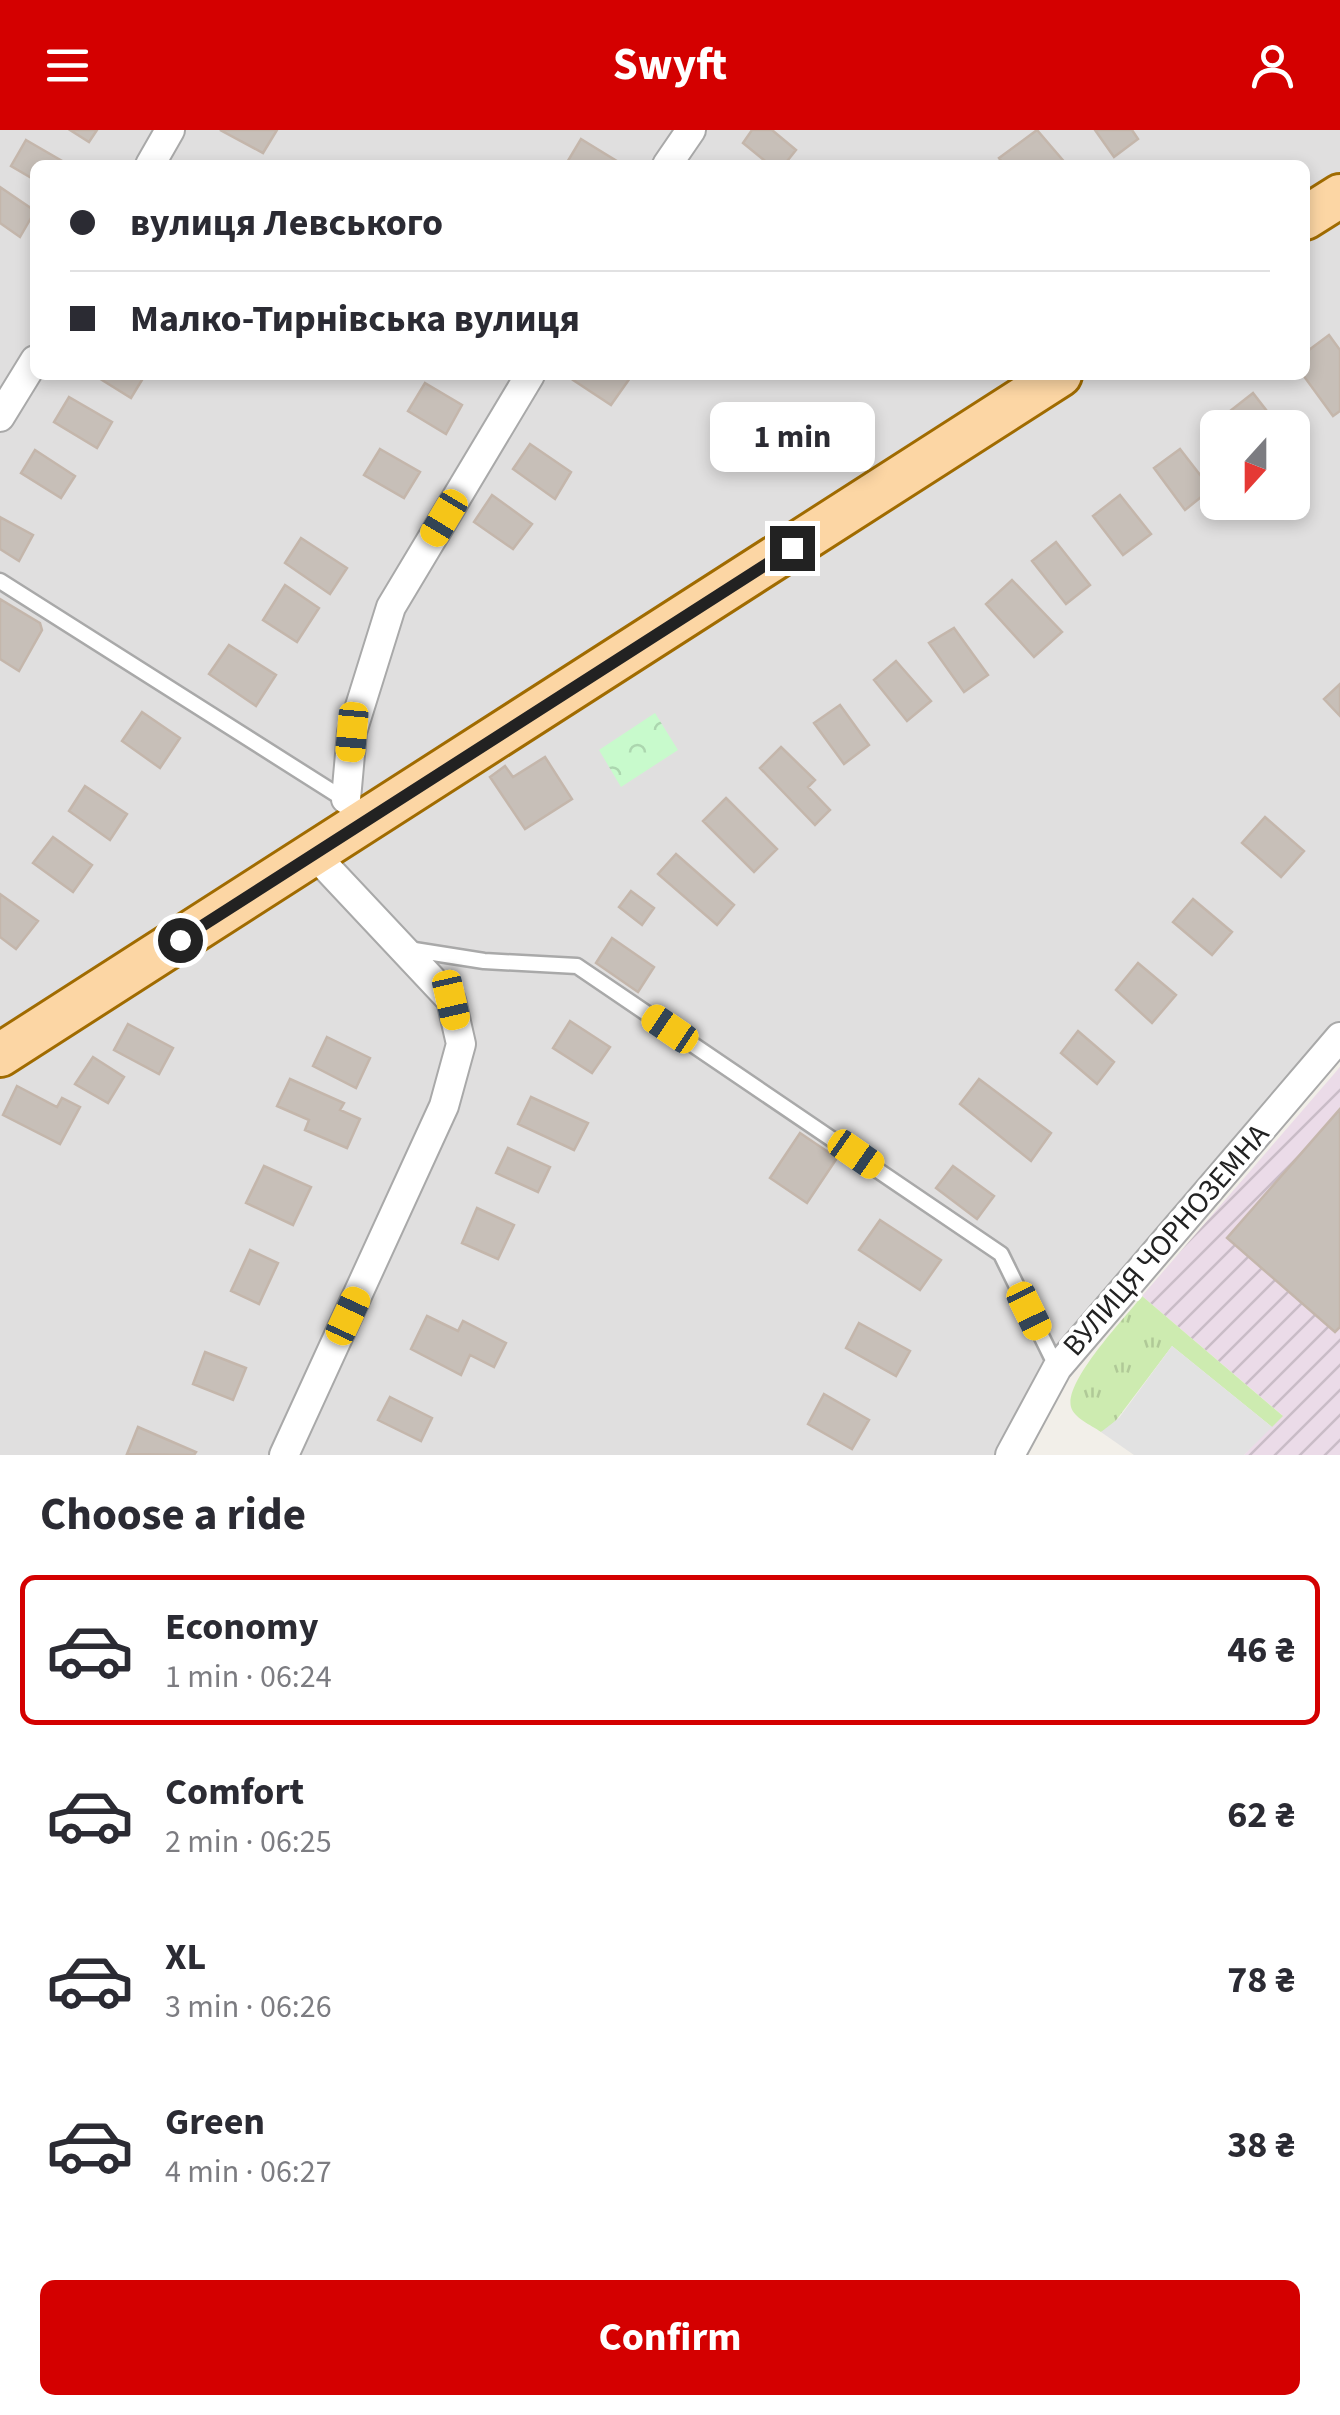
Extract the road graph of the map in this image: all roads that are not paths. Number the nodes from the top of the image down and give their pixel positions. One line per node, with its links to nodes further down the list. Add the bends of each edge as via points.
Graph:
1 (170, 130): 3 (street)
2 (691, 130): 4 (street)
3 (153, 160)
4 (670, 160)
5 (1340, 196): 6 (main road)
6 (1310, 215)
7 (30, 368): 10 (street)
8 (527, 380): 12 (street, via 391,608 352,732)
9 (1052, 380): 12 (main road)
10 (0, 417)
11 (0, 581): 12 (lane)
12 (354, 810): 13 (main road)
13 (313, 852): 14 (street); 16 (main road)
14 (398, 948): 17 (lane, via 576,966 1001,1254); 18 (street, via 451,1000 461,1044 444,1106)
15 (1340, 1037): 17 (street, ВУЛИЦЯ ЧОРНОЗЕМНА)
16 (0, 1055)
17 (1057, 1368): 19 (street, ВУЛИЦЯ ЧОРНОЗЕМНА)
18 (284, 1455)
19 (1010, 1455)

